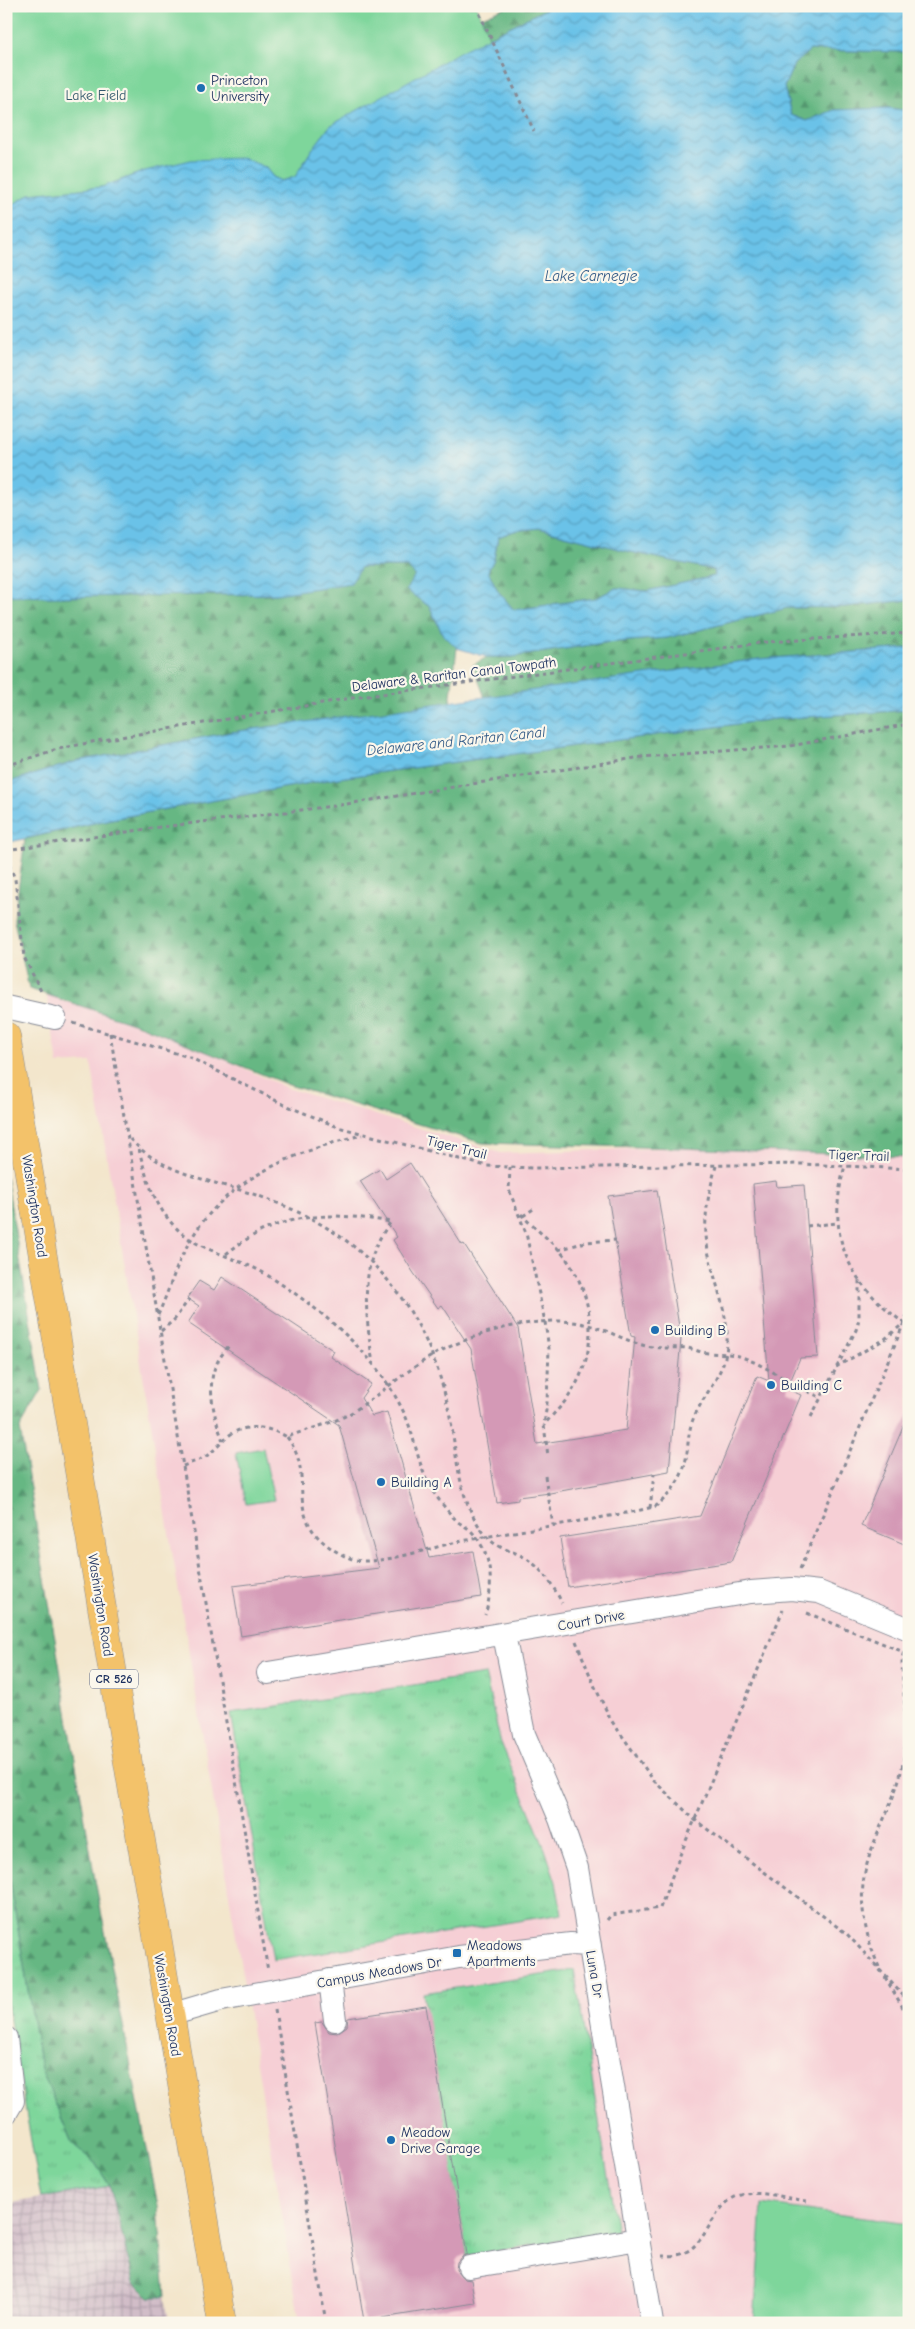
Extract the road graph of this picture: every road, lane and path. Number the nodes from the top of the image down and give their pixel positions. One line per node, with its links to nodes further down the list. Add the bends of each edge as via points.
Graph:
1 (476, 6): 2 (path)
2 (534, 131)
3 (909, 634): 5 (path, Delaware & Raritan Canal Towpath, via 767,642 352,698 96,741 54,750)
4 (909, 724): 6 (path, via 790,746 642,757 334,806)
5 (6, 766)
6 (6, 850)
7 (6, 857): 9 (path, via 15,879 24,957)
8 (6, 1007): 9 (street)
9 (55, 1018): 10 (path, Tiger Trail)
10 (110, 1033): 12 (path, Tiger Trail, via 189,1057 285,1105); 13 (path)
11 (6, 1036): 69 (main road, Washington Road / CR 526)
12 (363, 1135): 16 (path, Tiger Trail, via 486,1166); 18 (path, via 293,1155)
13 (130, 1139): 18 (path, via 139,1149 186,1174); 32 (path)
14 (716, 1165): 15 (path, Tiger Trail); 16 (path, Tiger Trail); 38 (path, via 707,1199 706,1235 725,1316)
15 (845, 1166): 17 (path, Tiger Trail); 23 (path, via 838,1189)
16 (510, 1167): 20 (path, via 509,1190)
17 (909, 1169)
18 (236, 1189): 21 (path); 32 (path, via 190,1240)
19 (535, 1208): 22 (path)
20 (519, 1212): 22 (path); 33 (path)
21 (308, 1216): 27 (path, via 249,1237); 28 (path); 28 (path, via 346,1215 391,1222 379,1236)
22 (523, 1216): 26 (path)
23 (838, 1223): 24 (path); 29 (path, via 849,1265)
24 (807, 1226)
25 (616, 1240): 26 (path, via 586,1242)
26 (558, 1250): 35 (path, via 578,1278 587,1300)
27 (225, 1254)
28 (370, 1262): 39 (path, via 400,1295); 40 (path, via 366,1306)
29 (859, 1278): 34 (path); 41 (path, via 856,1330)
30 (189, 1299): 36 (path)
31 (909, 1311): 34 (path)
32 (158, 1316): 36 (path)
33 (545, 1322): 35 (path, via 567,1321); 39 (path, via 516,1325); 44 (path, via 549,1349)
34 (904, 1323): 41 (path, via 878,1343); 54 (path)
35 (591, 1326): 38 (path, via 652,1347); 44 (path, via 584,1367 578,1381)
36 (161, 1331): 48 (path)
37 (230, 1344): 46 (path, via 217,1363 212,1381)
38 (726, 1354): 42 (path, via 750,1360); 51 (path, via 700,1403 678,1480 669,1496)
39 (434, 1355): 45 (path, via 356,1410); 53 (path, via 445,1390 457,1466 467,1504)
40 (374, 1365)
41 (836, 1367): 42 (path)
42 (820, 1397): 43 (path)
43 (811, 1417)
44 (544, 1425): 47 (path)
45 (287, 1437): 46 (path, via 276,1430 249,1428 235,1432); 53 (path, via 301,1468 301,1503 306,1520 316,1536 344,1555 359,1561 376,1561)
46 (223, 1441): 48 (path, via 206,1456)
47 (548, 1456)
48 (183, 1466): 67 (path)
49 (654, 1474): 51 (path)
50 (545, 1476): 52 (path)
51 (650, 1508): 52 (path)
52 (553, 1526): 53 (path)
53 (488, 1537): 56 (path, via 498,1548 538,1567 551,1582)
54 (792, 1589): 56 (street, Court Drive, via 751,1592); 58 (street, Court Drive, via 819,1592); 62 (path)
55 (801, 1611): 59 (path)
56 (569, 1624): 57 (street, Court Drive); 62 (path, via 616,1728 654,1780)
57 (504, 1635): 61 (street, Court Drive); 64 (street, Luna Dr, via 524,1734 577,1868)
58 (908, 1637): 59 (path)
59 (904, 1652): 60 (path); 65 (path, via 904,1756 865,1872 862,1902 869,1946)
60 (909, 1654)
61 (268, 1673)
62 (695, 1820): 63 (path, via 660,1908 611,1915 607,1919); 65 (path, via 847,1934)
63 (609, 1927)
64 (590, 1945): 66 (street, Campus Meadows Dr, via 571,1944 458,1957); 75 (street, Luna Dr)
65 (881, 1971): 68 (path); 70 (path)
66 (330, 1980): 67 (street, Campus Meadows Dr); 71 (street)
67 (272, 1991): 69 (street, Campus Meadows Dr, via 221,2000); 80 (path)
68 (909, 2002)
69 (170, 2015): 79 (main road, Washington Road / CR 526)
70 (909, 2018)
71 (335, 2020)
72 (6, 2038): 73 (street)
73 (10, 2089): 74 (street, via 14,2101)
74 (6, 2113)
75 (639, 2239): 78 (street); 81 (street, Luna Dr)
76 (660, 2246): 77 (path)
77 (663, 2266)
78 (469, 2267)
79 (222, 2323)
80 (326, 2323)
81 (652, 2323)

